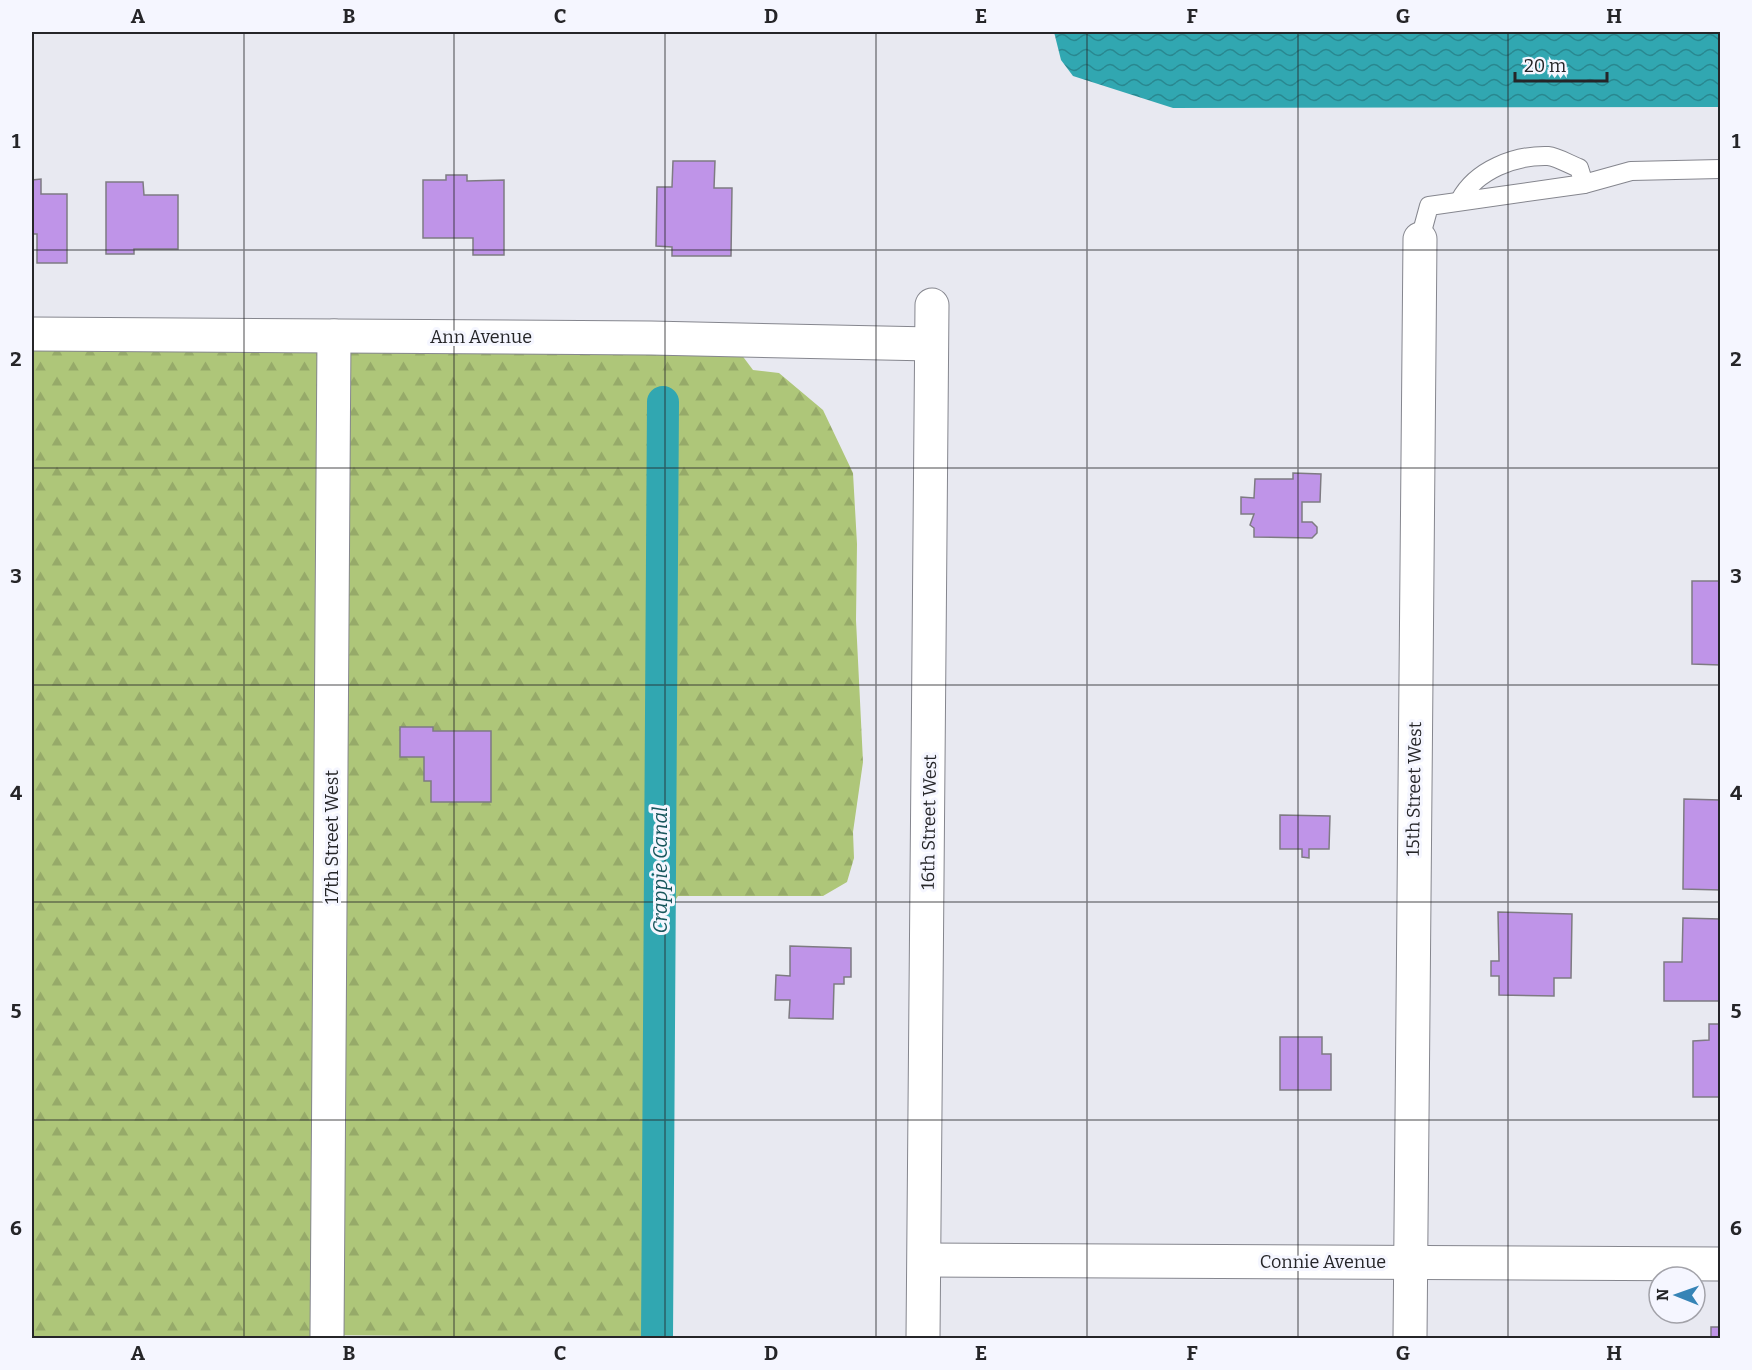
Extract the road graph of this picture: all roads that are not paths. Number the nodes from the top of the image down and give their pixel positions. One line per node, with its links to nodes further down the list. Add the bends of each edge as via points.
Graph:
1 (1720, 169): 2 (lane, via 1631,171)
2 (1584, 184): 3 (lane); 3 (lane, via 1579,168 1550,156 1492,167 1467,187)
3 (1460, 200): 4 (lane, via 1429,206)
4 (1420, 239): 10 (street, 15th Street West)
5 (932, 305): 8 (street, 16th Street West)
6 (32, 333): 7 (street, Ann Avenue)
7 (334, 336): 8 (street, Ann Avenue); 12 (street, 17th Street West)
8 (931, 344): 9 (street, 16th Street West)
9 (925, 1260): 10 (street, Connie Avenue); 13 (street, 16th Street West)
10 (1409, 1263): 11 (street, Connie Avenue); 14 (street, 15th Street West)
11 (1720, 1264)
12 (327, 1338)
13 (923, 1338)
14 (1410, 1338)

